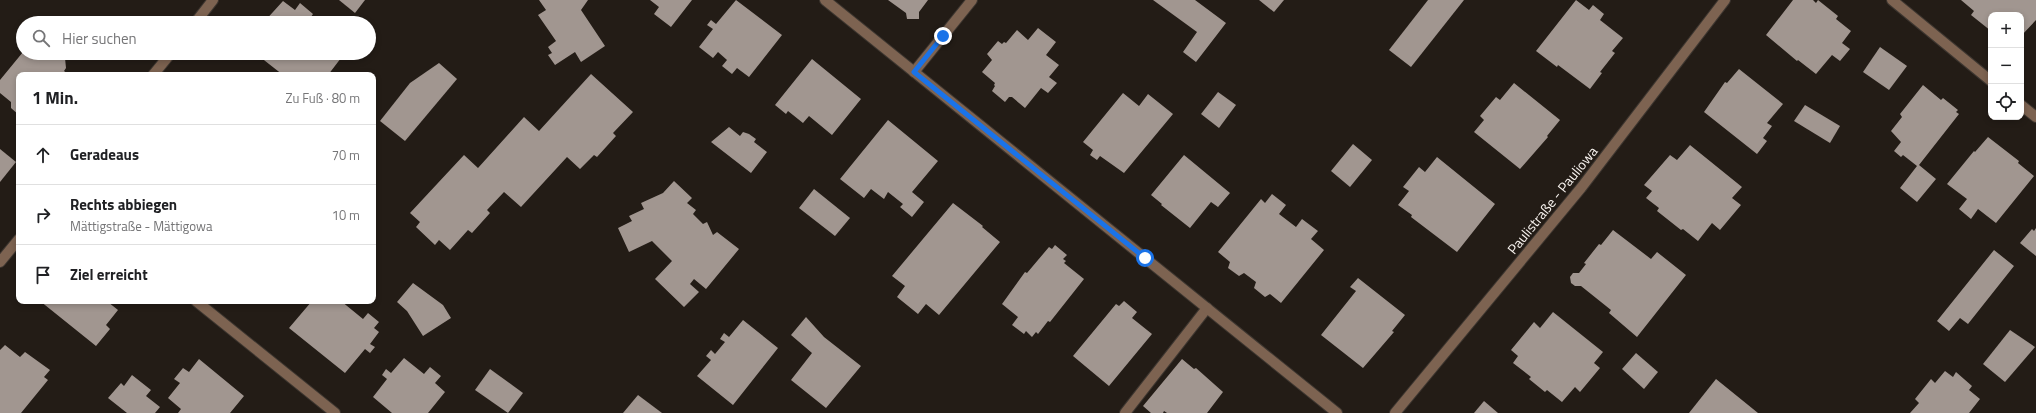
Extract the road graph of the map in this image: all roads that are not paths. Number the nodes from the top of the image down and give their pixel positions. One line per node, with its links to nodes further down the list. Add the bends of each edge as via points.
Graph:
1 (213, 0): 6 (street)
2 (825, 0): 9 (street)
3 (972, 0): 9 (street)
4 (1725, 0): 20 (street, Paulistraße - Pauliowa, via 1581,188)
5 (1892, 0): 10 (street)
6 (200, 16)
7 (165, 60): 8 (street)
8 (155, 72)
9 (914, 72): 16 (street)
10 (1988, 79)
11 (2024, 107): 12 (street)
12 (2036, 117)
13 (16, 243): 14 (street)
14 (0, 262)
15 (200, 304): 17 (street)
16 (1207, 308): 18 (street); 19 (street)
17 (335, 413)
18 (1125, 413)
19 (1337, 413)
20 (1395, 413)

